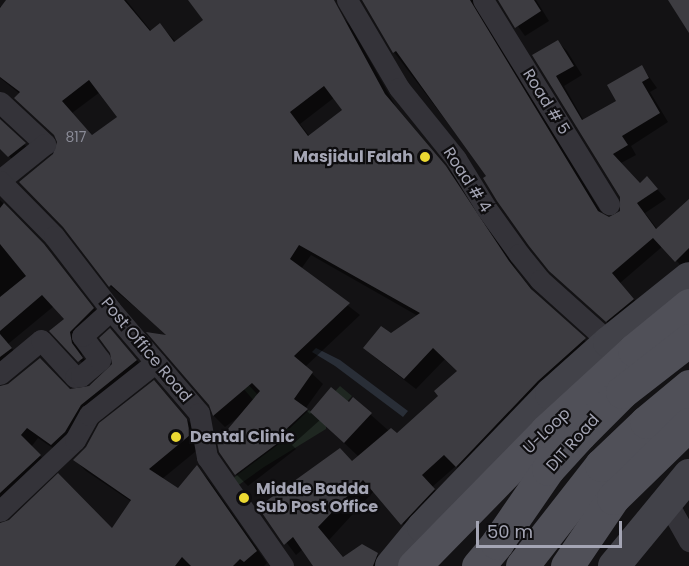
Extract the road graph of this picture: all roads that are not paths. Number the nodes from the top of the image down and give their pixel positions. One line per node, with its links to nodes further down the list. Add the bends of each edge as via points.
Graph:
1 (347, 0): 10 (street, Road # 4, via 399,88 456,159 519,254 540,280)
2 (483, 0): 5 (street, Road # 5)
3 (0, 102): 4 (street, Post Office Road, via 45,144)
4 (0, 180): 8 (street, Post Office Road, via 54,237)
5 (609, 204)
6 (689, 278): 10 (street)
7 (689, 305): 21 (main road, U-Loop, via 546,431)
8 (111, 310): 11 (street, Post Office Road); 12 (street, via 82,336 100,360 81,376 75,377 41,340)
9 (689, 339): 22 (main road, DIT Road, via 622,392 580,434 548,469)
10 (609, 342): 20 (street, via 496,450)
11 (156, 362): 17 (street, via 89,415 75,440); 19 (street, Post Office Road, via 199,413 207,456)
12 (0, 374)
13 (689, 386): 23 (main road, via 601,465)
14 (689, 424): 24 (main road, via 613,498)
15 (689, 475): 16 (street)
16 (667, 502): 18 (street); 25 (street)
17 (0, 511)
18 (689, 541)
19 (284, 566)
20 (391, 566)
21 (414, 566)
22 (478, 566)
23 (522, 566)
24 (567, 566)
25 (614, 566)

